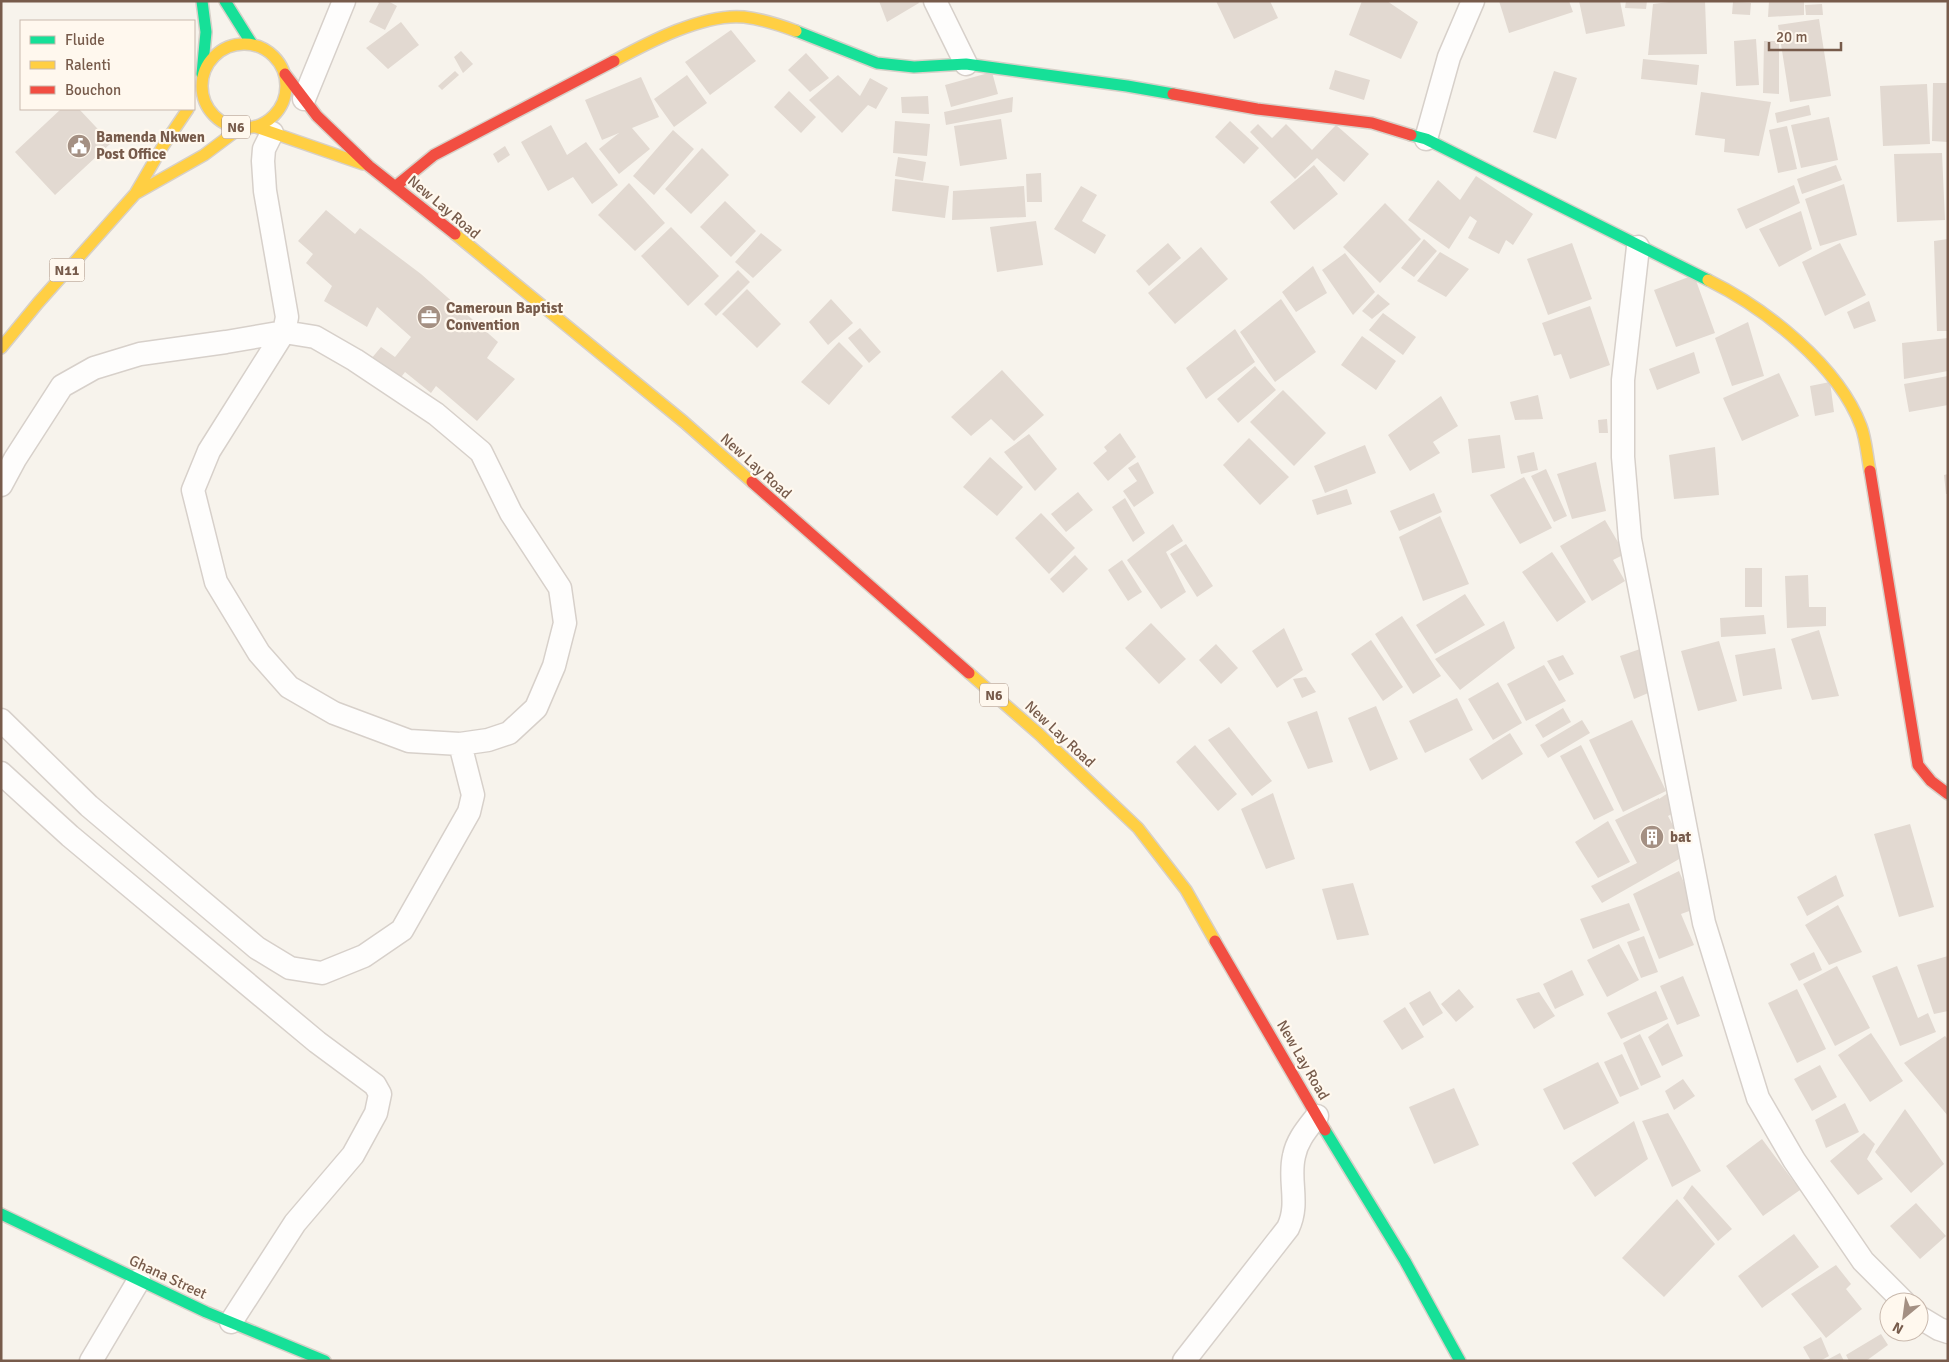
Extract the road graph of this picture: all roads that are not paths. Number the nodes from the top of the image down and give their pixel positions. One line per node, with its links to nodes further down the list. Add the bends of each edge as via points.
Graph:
1 (202, 1): 9 (main road, N6, via 206,32)
2 (225, 1): 6 (main road, N6)
3 (344, 1): 11 (street)
4 (935, 1): 7 (street)
5 (1473, 1): 16 (street, via 1449,57)
6 (252, 44): 8 (main road, N6, via 277,60); 9 (main road, N6, via 235,44 219,51 208,63)
7 (966, 64): 16 (main road, via 1127,86 1257,109 1372,123); 18 (main road, via 914,67 877,63 783,26 743,16 702,21 634,50 434,155)
8 (284, 74): 11 (main road, N6); 15 (main road, N6, via 286,90 281,106)
9 (201, 79): 10 (main road, N6)
10 (201, 91): 12 (main road); 14 (main road, N6, via 209,112 223,123)
11 (304, 99): 17 (main road, N6, via 317,116)
12 (195, 100)
13 (187, 110): 19 (main road, N11)
14 (240, 128): 15 (main road, N6); 19 (main road, N11, via 204,155)
15 (264, 130): 17 (main road, N6); 21 (street, via 262,161 287,317)
16 (1426, 139): 20 (main road)
17 (369, 166): 18 (main road, New Lay Road / N6)
18 (396, 186): 28 (main road, New Lay Road / N6, via 684,422 1039,734 1138,828 1186,890)
19 (135, 194): 22 (main road, N11)
20 (1638, 247): 27 (main road, via 1717,285 1760,311 1803,346 1840,386 1861,426 1865,445 1918,765 1930,781); 31 (street, via 1623,380 1622,458 1630,539 1704,923 1758,1098 1794,1160 1863,1261)
21 (284, 332): 23 (street, via 140,354 94,368 62,386); 25 (street, via 209,451 194,490 216,582 259,653 289,687 334,713 408,741); 25 (street, via 315,337 355,360 436,414 481,452 511,513 560,588 566,623 554,666 536,708 509,732 488,740)
22 (1, 348)
23 (1, 485)
24 (1, 720): 25 (street, via 88,806 257,948 290,968 322,973 364,956 402,930 468,812 473,795)
25 (460, 744)
26 (1, 773): 32 (street, via 70,836 317,1042 375,1084 380,1094 376,1113 353,1154 295,1223)
27 (1948, 794)
28 (1317, 1116): 37 (street, via 1299,1140 1293,1157 1294,1216 1288,1228); 38 (main road, New Lay Road / N6, via 1406,1261)
29 (1, 1214): 30 (main road, Ghana Street)
30 (140, 1280): 32 (main road, Ghana Street); 35 (street)
31 (1894, 1292)
32 (231, 1322): 36 (main road, Ghana Street)
33 (1929, 1323): 34 (street)
34 (1948, 1332)
35 (91, 1361)
36 (325, 1361)
37 (1184, 1361)
38 (1460, 1361)

